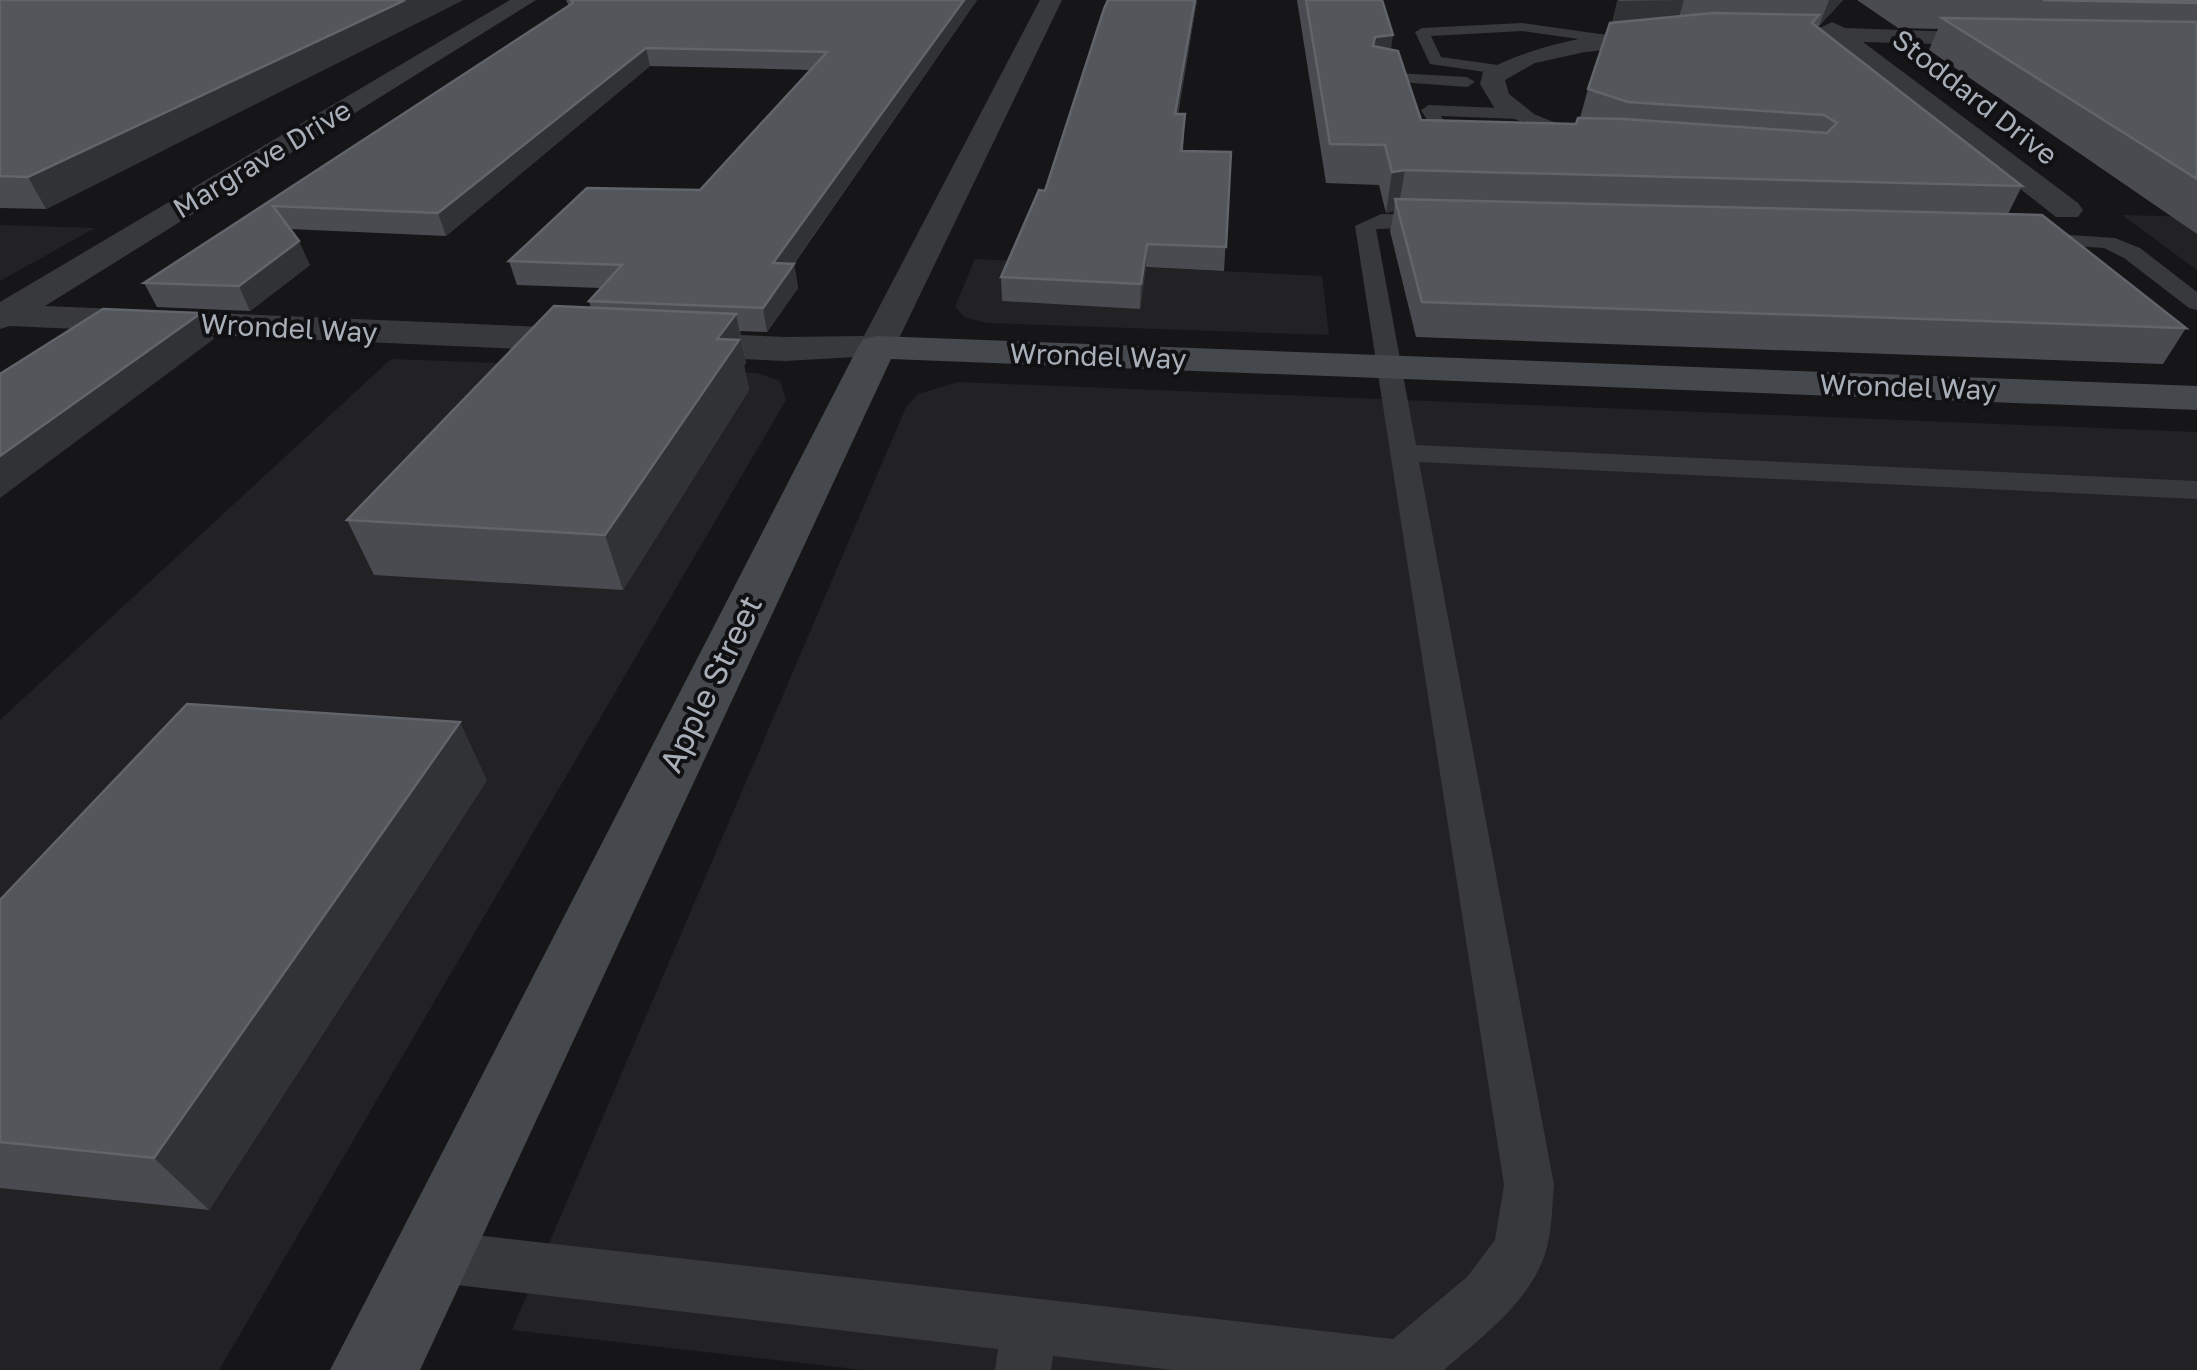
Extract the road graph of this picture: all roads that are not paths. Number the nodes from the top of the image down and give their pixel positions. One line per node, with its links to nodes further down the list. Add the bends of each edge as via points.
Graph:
1 (525, 0): 16 (street, Margrave Drive)
2 (1051, 0): 17 (street, Apple Street)
3 (1810, 12): 4 (street, Stoddard Drive)
4 (1840, 35): 5 (street); 6 (street, via 1693,29); 12 (street, Stoddard Drive)
5 (2035, 40)
6 (1628, 42): 7 (street, via 1522,57); 7 (lane, via 1522,27 1422,32 1435,61)
7 (1495, 76): 8 (lane); 9 (street, via 1502,102)
8 (1378, 77)
9 (1521, 114): 10 (lane, via 1429,110 1448,141); 11 (lane, via 1614,148)
10 (1496, 146)
11 (1563, 148)
12 (2067, 210)
13 (1458, 221): 18 (lane, via 1381,220 1365,226)
14 (1995, 237): 15 (lane, via 2108,242)
15 (2197, 304)
16 (2, 316): 17 (street, Wrondel Way)
17 (876, 348): 18 (street, Wrondel Way); 22 (street, Apple Street)
18 (1387, 367): 19 (street, Wrondel Way); 20 (lane)
19 (2197, 398)
20 (1406, 452): 21 (lane); 24 (lane, via 1529,1186 1520,1250 1486,1296)
21 (2197, 490)
22 (431, 1256): 23 (lane); 25 (street, Apple Street)
23 (1026, 1348): 24 (lane)
24 (1402, 1369): 26 (lane)
25 (374, 1370)
26 (1414, 1370)

